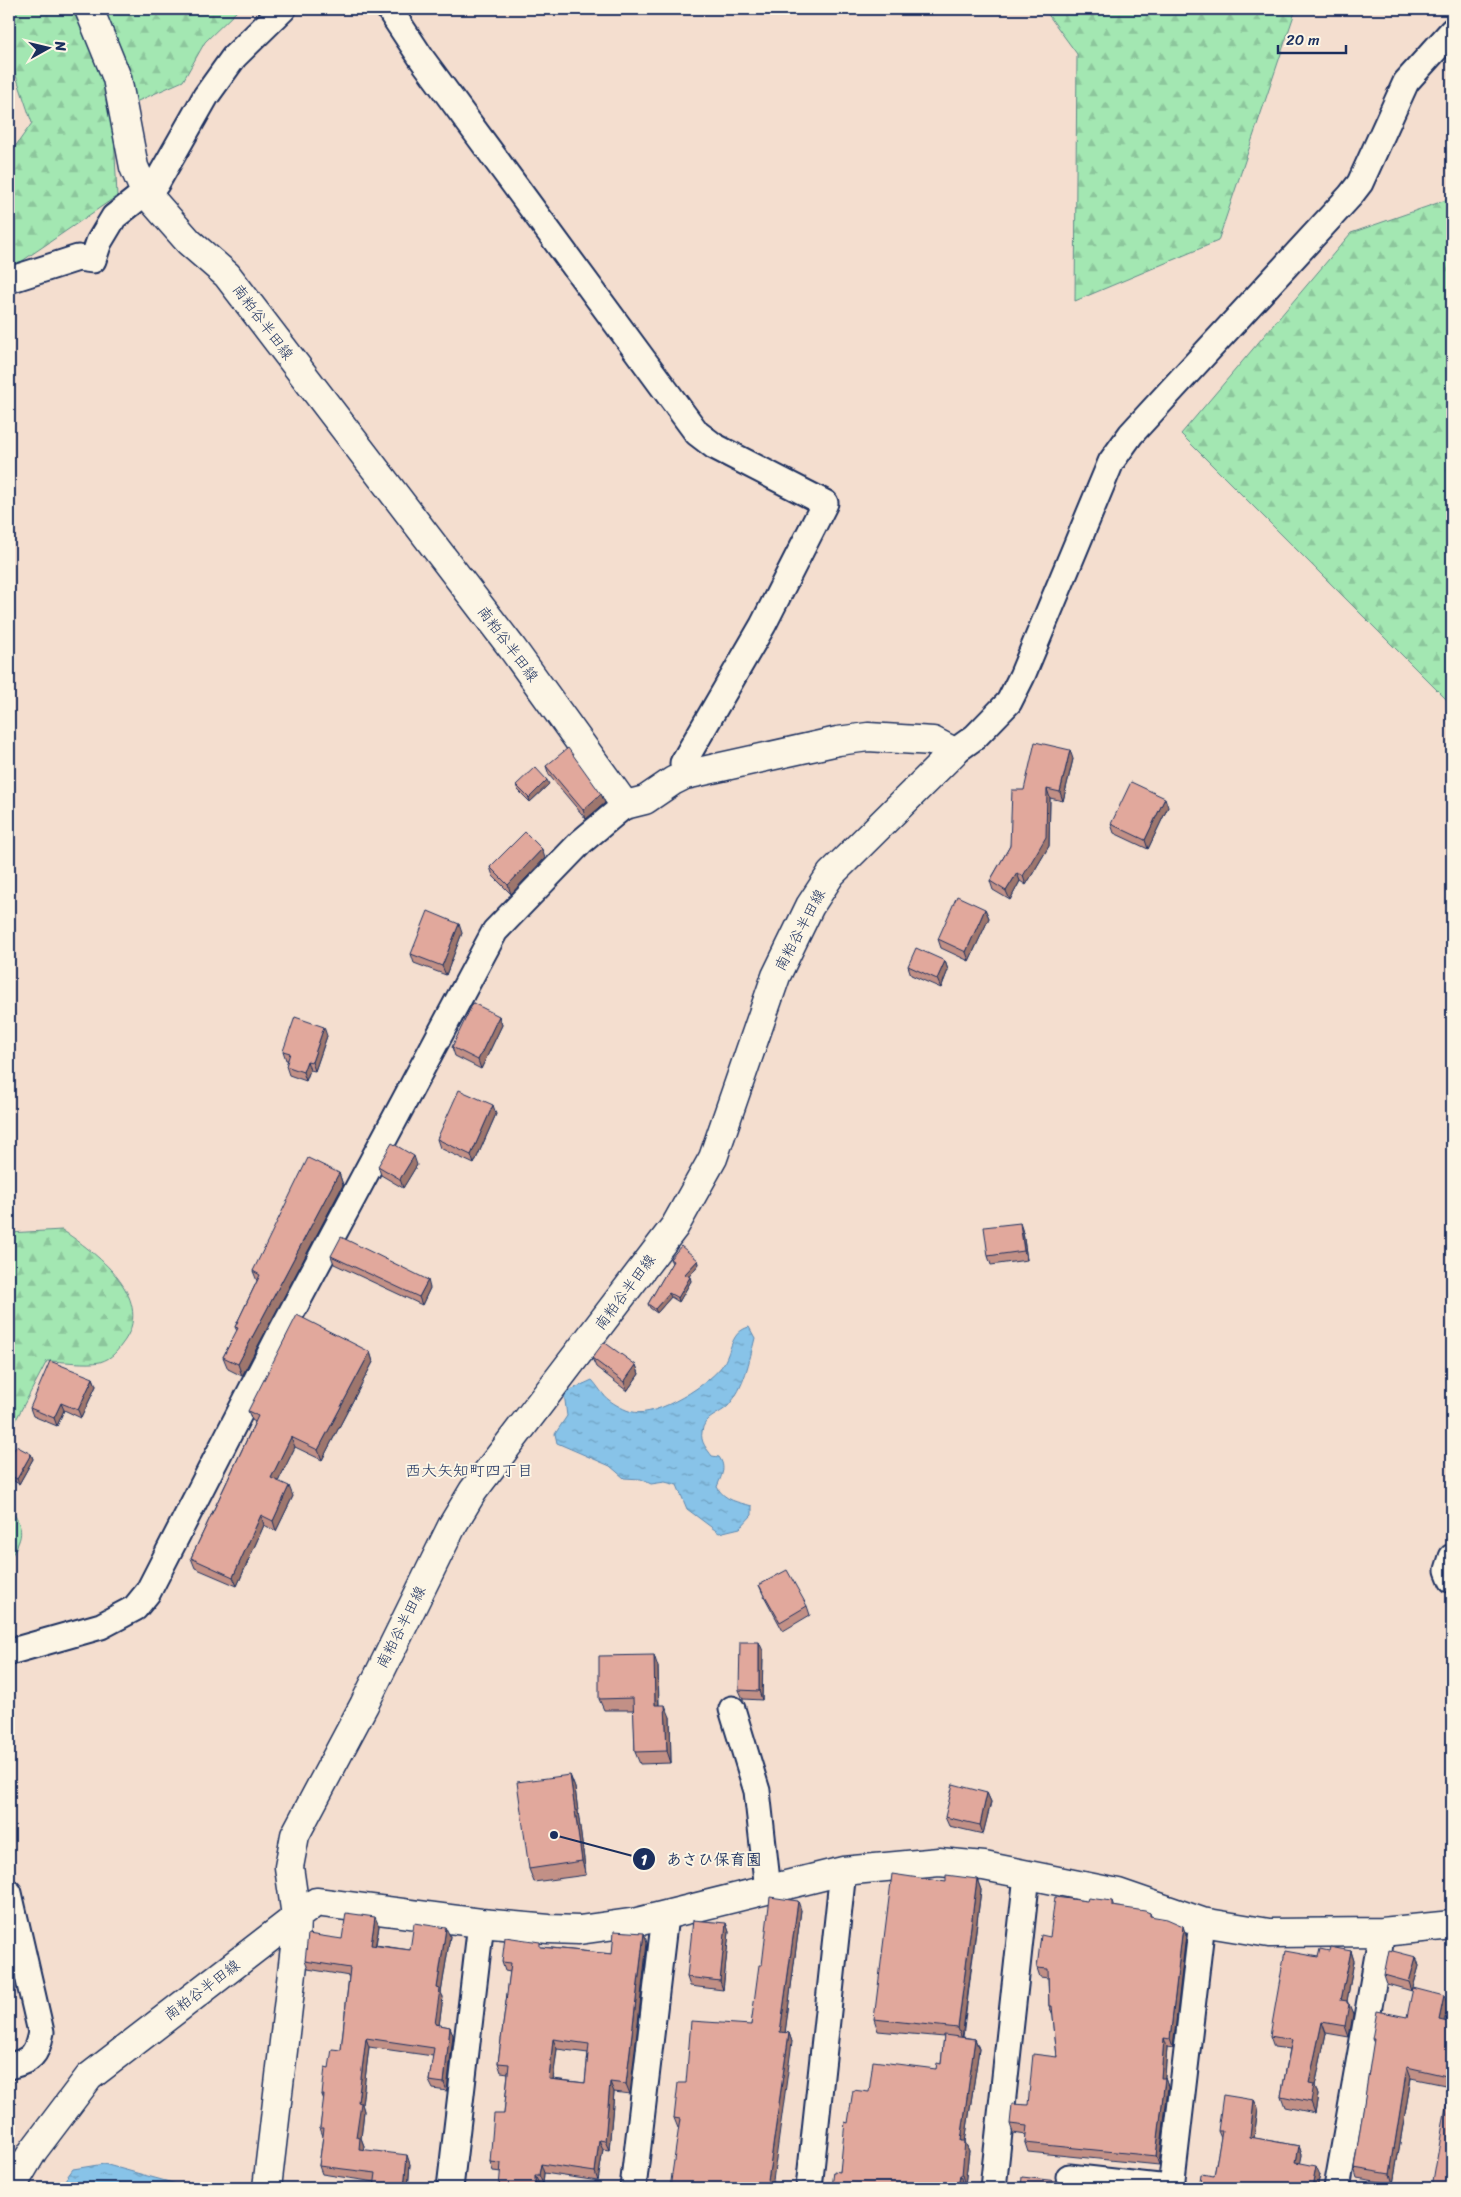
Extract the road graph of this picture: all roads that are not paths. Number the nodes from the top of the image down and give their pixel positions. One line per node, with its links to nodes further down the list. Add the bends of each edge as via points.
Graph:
1 (89, 9): 5 (main road, 南粕谷半田線, via 117,78 134,168)
2 (283, 9): 5 (street, via 234,57 206,96 156,184)
3 (389, 9): 8 (street, via 488,150 510,175 697,433 714,446 825,503 763,626 683,763)
4 (1452, 32): 7 (street, via 1406,82 1360,183 1350,196 1132,434 1111,462 1009,702 976,738)
5 (145, 192): 6 (street, via 114,217 99,242 93,260 78,258); 9 (main road, 南粕谷半田線, via 189,242 227,275 512,648)
6 (9, 280)
7 (954, 752): 8 (main road, via 933,741 868,737); 18 (main road, 南粕谷半田線, via 831,874 810,906 776,976 714,1158 675,1226 474,1491 452,1526 364,1705 295,1835 290,1867)
8 (685, 775): 9 (main road, via 645,800)
9 (625, 805): 12 (street, via 581,842 494,931 279,1336 148,1592 135,1608 101,1626)
10 (1452, 1557): 11 (street, via 1448,1570)
11 (1452, 1580)
12 (9, 1652)
13 (732, 1709): 16 (street, via 757,1791)
14 (844, 1871): 15 (main road, via 939,1862 984,1866); 16 (main road); 30 (street)
15 (1027, 1875): 20 (main road, via 1118,1893); 31 (street)
16 (768, 1890): 19 (main road)
17 (9, 1893): 24 (street, via 41,2032 34,2055)
18 (296, 1916): 21 (main road, via 316,1902); 26 (main road, 南粕谷半田線, via 89,2077 33,2151); 27 (main road)
19 (665, 1916): 21 (main road, via 579,1930); 29 (street)
20 (1202, 1922): 23 (main road, via 1269,1933); 32 (street)
21 (481, 1923): 28 (street)
22 (1452, 1925): 23 (main road)
23 (1382, 1932): 33 (street)
24 (9, 2066)
25 (1069, 2177): 32 (street)
26 (11, 2188)
27 (267, 2188)
28 (450, 2188)
29 (633, 2188)
30 (809, 2188)
31 (993, 2188)
32 (1170, 2188)
33 (1338, 2188)

